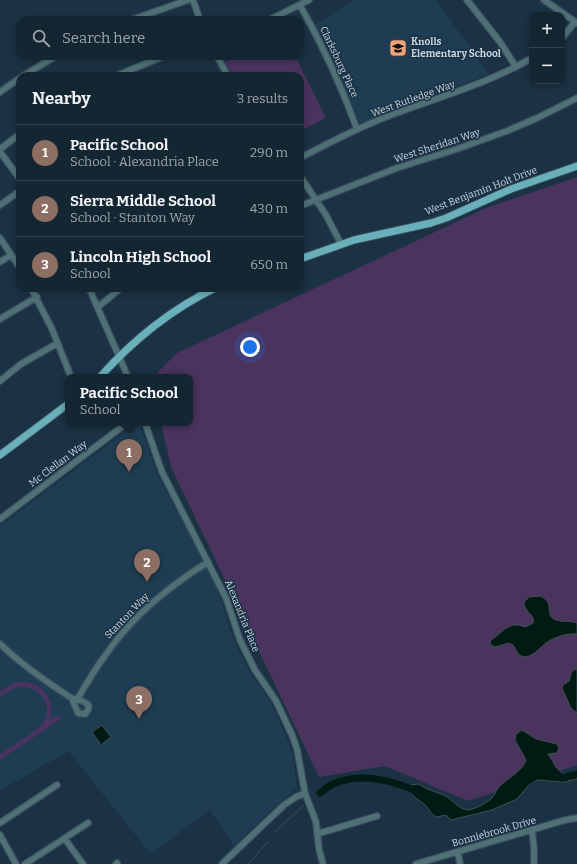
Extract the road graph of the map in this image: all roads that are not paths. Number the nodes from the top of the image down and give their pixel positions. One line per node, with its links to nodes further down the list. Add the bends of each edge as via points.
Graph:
1 (188, 0): 7 (street)
2 (193, 0): 8 (street)
3 (309, 0): 6 (street)
4 (467, 0): 16 (street)
5 (544, 0): 10 (street)
6 (300, 5): 9 (street); 23 (street, Clarksburg Place, via 336,73)
7 (142, 16)
8 (199, 16)
9 (277, 16)
10 (576, 22): 11 (street)
11 (565, 35)
12 (49, 60): 17 (street)
13 (154, 60): 18 (street)
14 (219, 60): 19 (street)
15 (529, 60): 16 (street, West Rutledge Way)
16 (516, 67): 23 (street, West Rutledge Way, via 471,87)
17 (30, 72)
18 (126, 72)
19 (226, 72)
20 (16, 81): 21 (street)
21 (0, 92)
22 (577, 98): 32 (street, West Sheridan Way, via 499,134 397,168)
23 (357, 129): 27 (street, West Rutledge Way)
24 (16, 137): 25 (street)
25 (0, 149)
26 (0, 152): 29 (street)
27 (304, 156)
28 (577, 166): 36 (main road, West Benjamin Holt Drive, via 511,189 441,219)
29 (16, 174)
30 (304, 182): 32 (street)
31 (16, 194): 33 (street)
32 (317, 200): 34 (street, West Sheridan Way); 36 (street)
33 (0, 205)
34 (304, 205)
35 (0, 238): 37 (street)
36 (341, 244): 38 (main road, West Benjamin Holt Drive)
37 (12, 255): 39 (street); 40 (street)
38 (304, 258)
39 (0, 262)
40 (16, 262)
41 (34, 292): 45 (street)
42 (91, 292): 46 (street)
43 (116, 292): 46 (street)
44 (208, 292): 49 (main road, via 167,316)
45 (37, 297): 47 (street); 48 (street)
46 (98, 307): 49 (street)
47 (0, 319)
48 (58, 343): 50 (street); 53 (street, via 21,364)
49 (118, 357): 51 (main road); 52 (street)
50 (70, 374)
51 (103, 374)
52 (126, 374)
53 (0, 381)
54 (65, 406): 57 (main road)
55 (123, 426): 58 (street, Mc Clellan Way)
56 (146, 426): 59 (street, Alexandria Place, via 162,472)
57 (0, 456)
58 (0, 519)
59 (208, 562): 60 (street, Stanton Way, via 167,590 133,620 119,635 75,699 54,688); 62 (street, Alexandria Place, via 226,598 240,640 255,670 276,701 292,735)
60 (0, 644)
61 (57, 785): 65 (street)
62 (305, 794): 68 (street, Alexandria Place); 75 (street, via 284,805)
63 (377, 816): 68 (street)
64 (577, 818): 67 (street, Bonniebrook Drive)
65 (0, 823)
66 (88, 823): 70 (street)
67 (532, 830): 71 (street, Bonniebrook Drive); 79 (street)
68 (318, 834): 76 (street, Alexandria Place)
69 (0, 835): 72 (street)
70 (65, 839): 73 (street); 74 (street)
71 (458, 852): 77 (street, Bonniebrook Drive); 78 (street)
72 (16, 864)
73 (25, 864)
74 (83, 864)
75 (222, 864)
76 (323, 864)
77 (416, 864)
78 (460, 864)
79 (534, 864)

